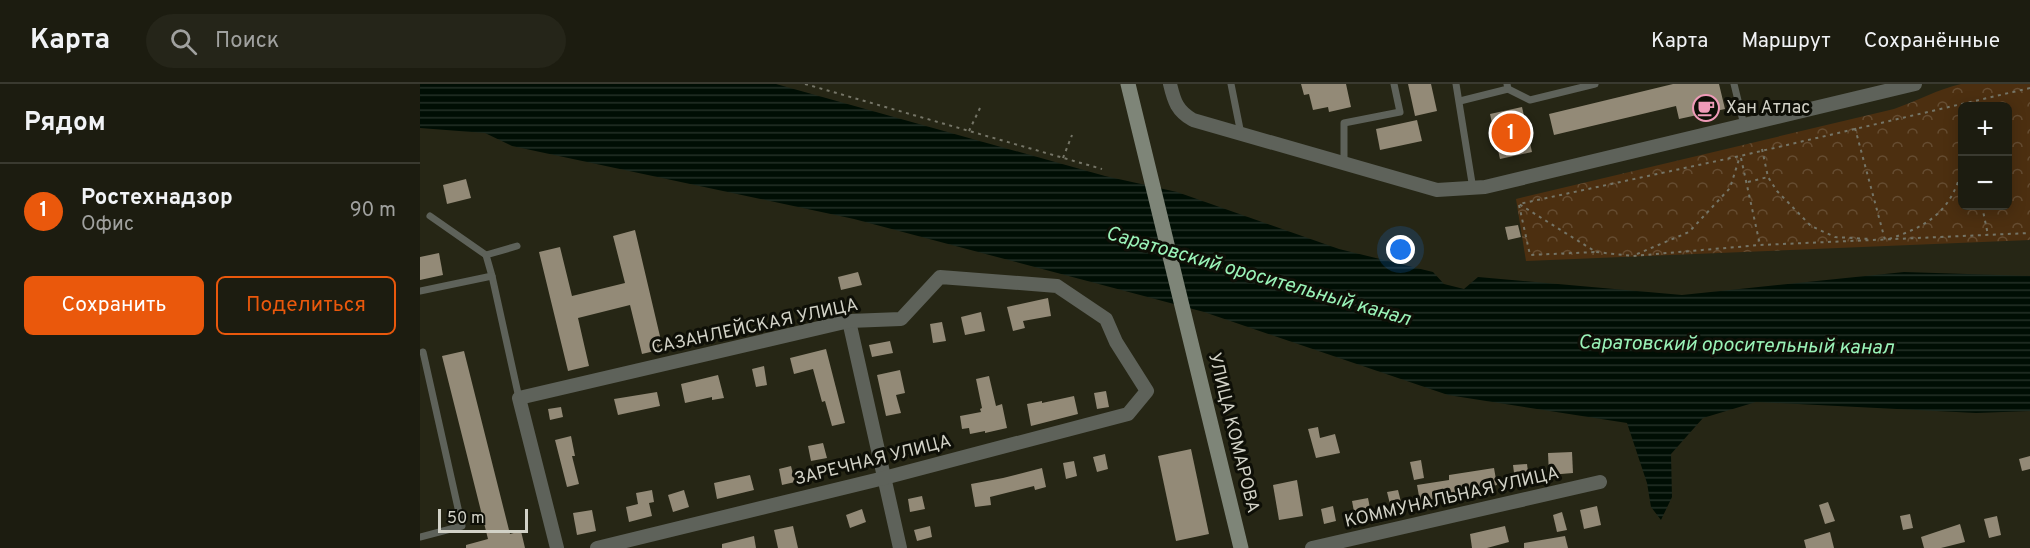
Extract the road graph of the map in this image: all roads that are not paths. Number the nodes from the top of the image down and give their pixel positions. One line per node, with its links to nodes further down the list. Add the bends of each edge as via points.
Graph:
1 (1130, 84): 30 (main road, УЛИЦА КОМАРОВА)
2 (1170, 84): 12 (street, via 1181,113)
3 (1231, 84): 12 (lane)
4 (1394, 84): 13 (lane, via 1400,112 1344,123)
5 (1456, 84): 10 (lane)
6 (1595, 84): 9 (lane, via 1530,100)
7 (1734, 84): 11 (lane)
8 (1915, 84): 11 (street)
9 (1507, 86): 10 (lane)
10 (1460, 101): 14 (lane)
11 (1744, 125): 14 (street)
12 (1241, 135): 13 (street)
13 (1344, 164): 14 (street, via 1437,190)
14 (1473, 189)
15 (430, 216): 17 (lane)
16 (517, 246): 17 (lane)
17 (486, 255): 18 (lane)
18 (492, 276): 19 (lane); 23 (lane)
19 (420, 291)
20 (849, 321): 22 (street, САЗАНЛЕЙСКАЯ УЛИЦА, via 901,319 940,277 1057,286 1106,319); 23 (street, САЗАНЛЕЙСКАЯ УЛИЦА); 24 (street)
21 (423, 352): 26 (lane, via 462,526)
22 (1147, 391): 24 (street, ЗАРЕЧНАЯ УЛИЦА, via 1128,414)
23 (519, 398): 27 (street)
24 (884, 478): 28 (street, ЗАРЕЧНАЯ УЛИЦА); 29 (street)
25 (1600, 482): 31 (street, КОММУНАЛЬНАЯ УЛИЦА)
26 (420, 537)
27 (557, 548)
28 (597, 548)
29 (900, 548)
30 (1241, 548)
31 (1312, 548)

